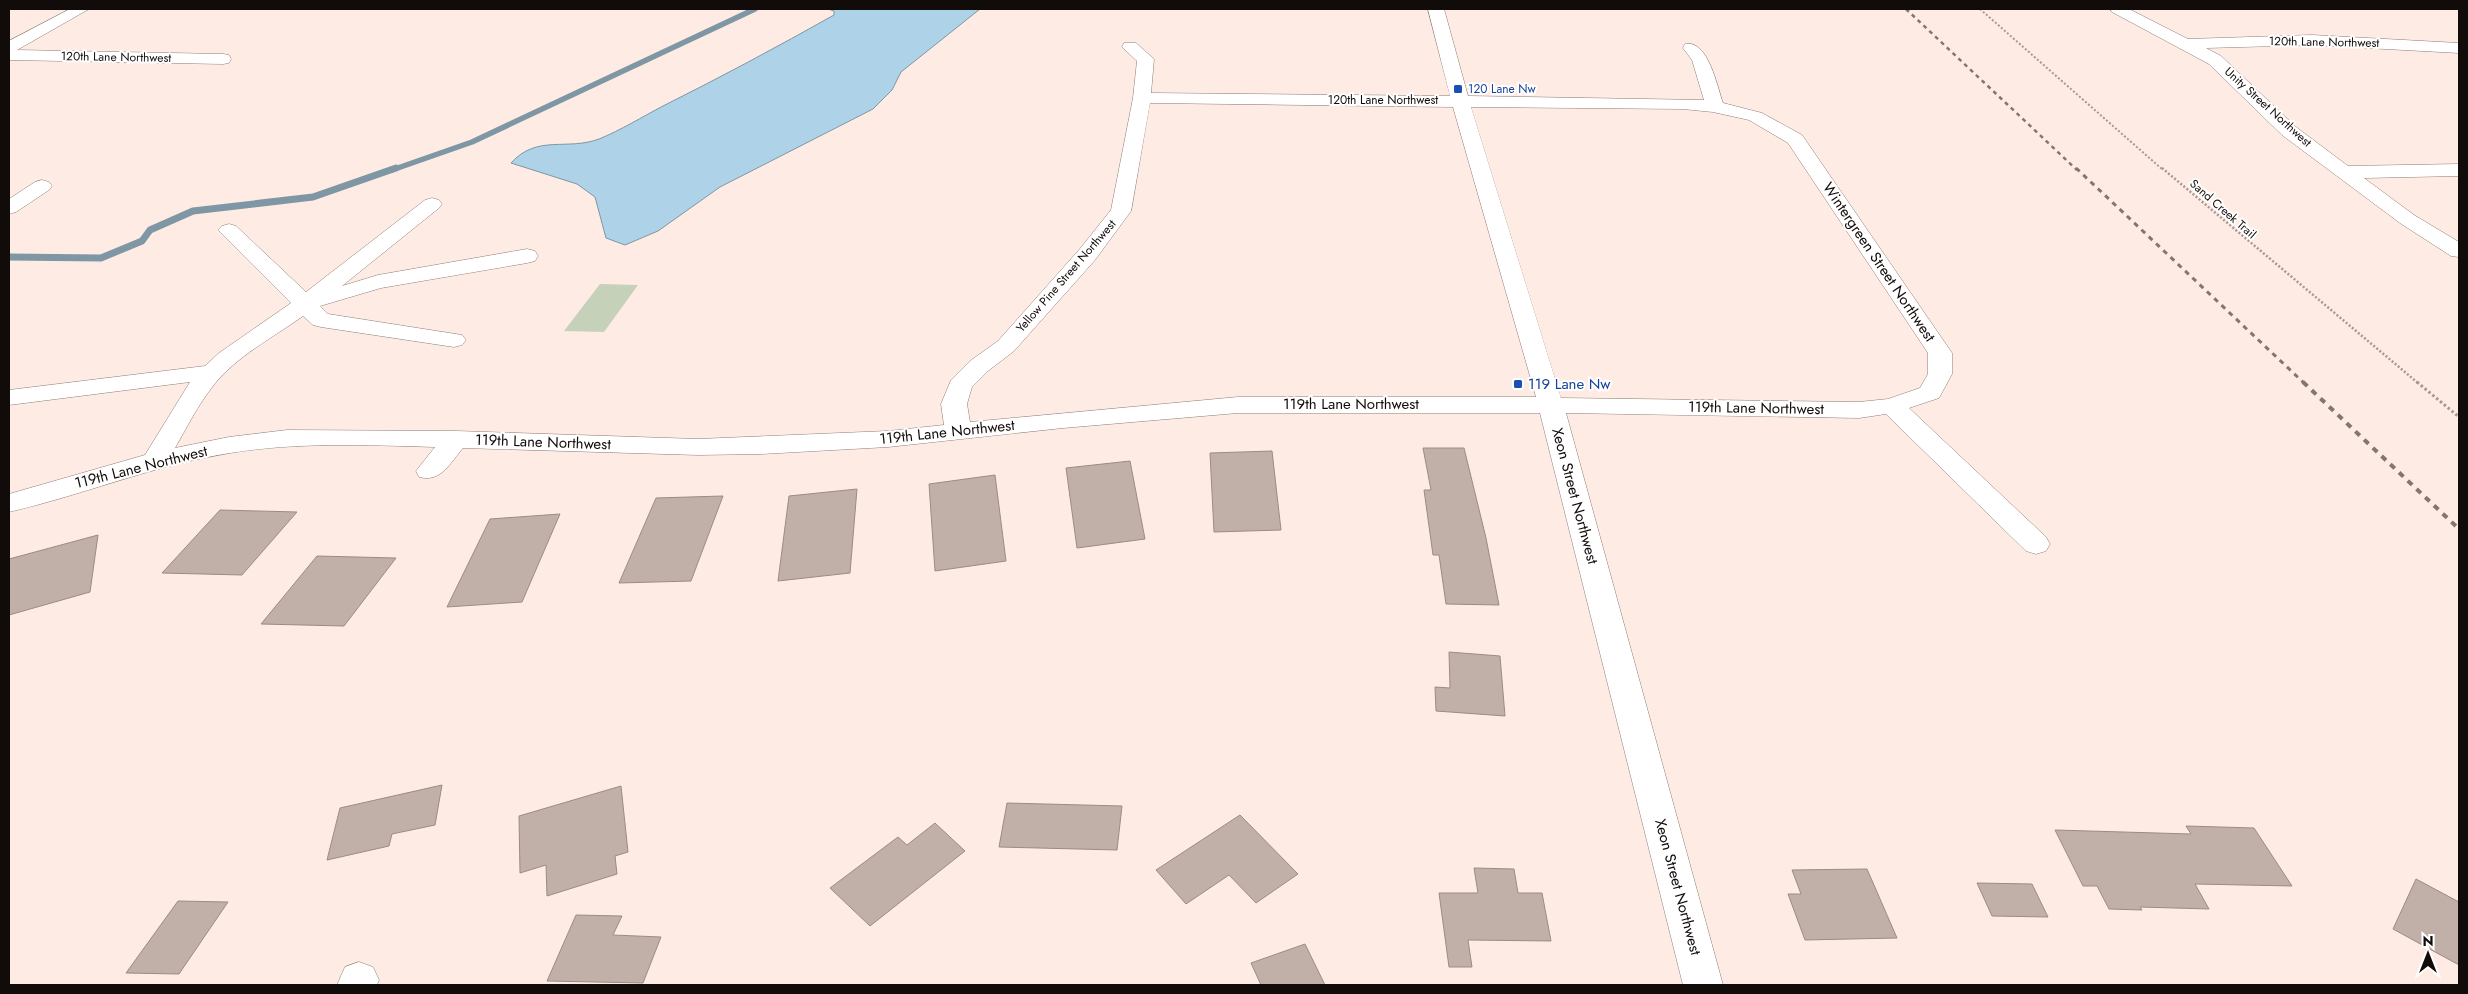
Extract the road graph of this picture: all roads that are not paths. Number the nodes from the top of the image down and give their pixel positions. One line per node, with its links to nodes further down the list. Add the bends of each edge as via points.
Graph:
1 (81, 9): 6 (street)
2 (1436, 9): 12 (street, Xeon Street Northwest)
3 (2118, 9): 4 (street, Unity Street Northwest)
4 (2189, 44): 8 (street, 120th Lane Northwest, via 2312,40); 15 (street, Unity Street Northwest, via 2236,77 2289,131)
5 (1130, 47): 11 (street, Yellow Pine Street Northwest, via 1146,59)
6 (9, 48)
7 (1691, 48): 13 (street, via 1700,60)
8 (2459, 48)
9 (9, 55): 10 (street, 120th Lane Northwest)
10 (223, 59)
11 (1142, 98): 12 (street, 120th Lane Northwest); 28 (street, Yellow Pine Street Northwest, via 1121,211 1087,255 1006,346 960,385 954,404)
12 (1460, 101): 13 (street, 120th Lane Northwest); 26 (street, Xeon Street Northwest)
13 (1715, 106): 27 (street, Wintergreen Street Northwest, via 1762,118 1795,139 1940,353 1940,374 1930,393)
14 (2459, 170): 15 (street)
15 (2343, 172): 20 (street, Unity Street Northwest, via 2407,219)
16 (9, 185): 18 (street, via 42,186)
17 (432, 204): 22 (street)
18 (9, 208)
19 (229, 230): 22 (street)
20 (2459, 251)
21 (526, 256): 22 (street, via 378,282)
22 (305, 304): 23 (street, via 321,320); 24 (street)
23 (454, 340)
24 (213, 372): 25 (street); 30 (street, via 189,401)
25 (9, 397)
26 (1551, 405): 27 (street, 119th Lane Northwest, via 1859,410); 28 (street, 119th Lane Northwest, via 1238,405); 34 (street, Xeon Street Northwest)
27 (1892, 406): 33 (street)
28 (958, 431): 29 (street, 119th Lane Northwest, via 835,444 762,446)
29 (456, 439): 30 (street, 119th Lane Northwest, via 287,438 229,445); 31 (street)
30 (155, 462): 32 (street, 119th Lane Northwest)
31 (429, 471)
32 (9, 502)
33 (2036, 544)
34 (1703, 985)

